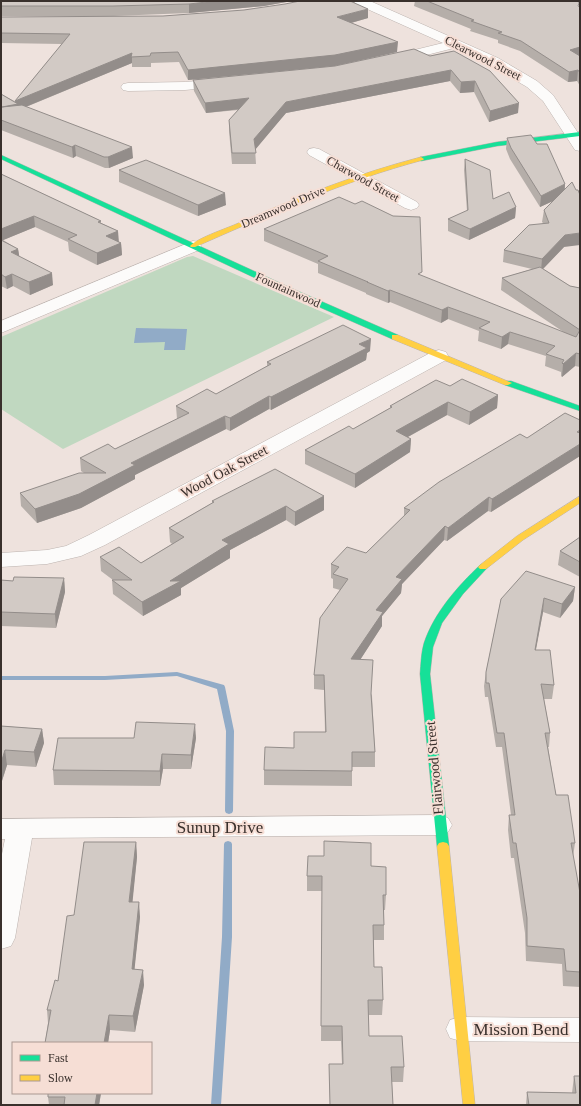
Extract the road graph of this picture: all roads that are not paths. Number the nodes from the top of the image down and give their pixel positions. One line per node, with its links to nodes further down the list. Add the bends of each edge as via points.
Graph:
1 (360, 1): 4 (street, Clearwood Street)
2 (572, 1): 3 (street)
3 (580, 4)
4 (456, 44): 5 (street); 8 (street, Clearwood Street, via 493,61 532,84 548,98)
5 (380, 63)
6 (237, 81): 7 (street, via 185,86)
7 (128, 86)
8 (576, 135): 9 (street, Clearwood Street); 12 (street, Dreamwood Drive, via 426,156)
9 (580, 147)
10 (314, 152): 12 (street, Charwood Street)
11 (1, 157): 14 (street, Fountainwood)
12 (359, 176): 13 (street, Charwood Street); 14 (street, Dreamwood Drive, via 325,188)
13 (411, 205)
14 (193, 246): 15 (street, Dreamwood Drive); 16 (street, Fountainwood)
15 (2, 326)
16 (439, 356): 17 (street, Fountainwood); 19 (street, Wood Oak Street, via 85,546 47,556)
17 (580, 409)
18 (580, 499): 20 (street, Flairwood Street, via 486,562 457,593 429,641 425,674)
19 (1, 560)
20 (439, 825): 21 (street, Sunup Drive); 23 (street, Flairwood Street)
21 (11, 829): 22 (street)
22 (1, 938)
23 (461, 1029): 24 (street, Mission Bend); 25 (street, Flairwood Street)
24 (580, 1030)
25 (469, 1105)

